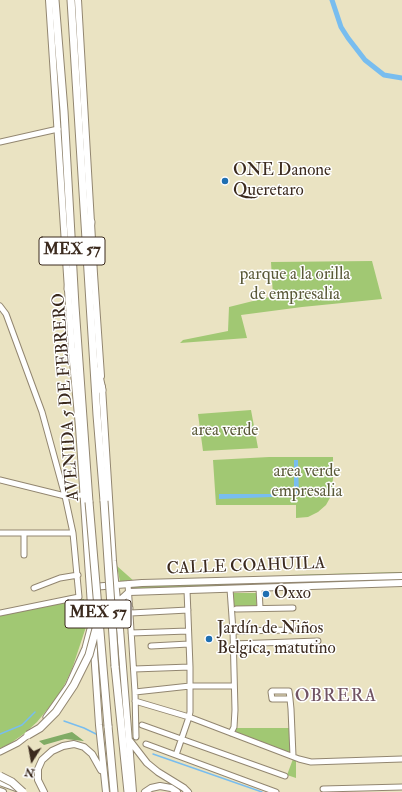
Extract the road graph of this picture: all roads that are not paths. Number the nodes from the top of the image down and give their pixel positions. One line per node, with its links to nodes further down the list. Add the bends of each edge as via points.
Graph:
1 (49, 0): 5 (main road, AVENIDA 5 DE FEBRERO)
2 (54, 0): 8 (highway, AVENIDA 5 DE FEBRERO / MEX 57, via 64,111)
3 (71, 0): 9 (highway, AVENIDA 5 DE FEBRERO / MEX 57)
4 (78, 0): 7 (main road, AVENIDA 5 DE FEBRERO)
5 (58, 129): 6 (street); 10 (main road, AVENIDA 5 DE FEBRERO)
6 (0, 142)
7 (91, 222): 9 (highway); 16 (main road, AVENIDA 5 DE FEBRERO)
8 (72, 251): 10 (highway); 15 (highway, AVENIDA 5 DE FEBRERO / MEX 57)
9 (87, 260): 14 (highway, AVENIDA 5 DE FEBRERO / MEX 57)
10 (68, 289): 13 (main road, AVENIDA 5 DE FEBRERO)
11 (0, 306): 12 (street)
12 (3, 314): 19 (street, via 42,412)
13 (72, 351): 15 (highway); 18 (main road, AVENIDA 5 DE FEBRERO)
14 (94, 353): 16 (highway); 83 (highway, AVENIDA 5 DE FEBRERO / MEX 57, bridge, via 115,666)
15 (80, 373): 42 (highway, AVENIDA 5 DE FEBRERO / MEX 57, bridge)
16 (102, 390): 28 (main road, AVENIDA 5 DE FEBRERO)
17 (0, 480): 19 (street)
18 (83, 495): 19 (street); 29 (main road, AVENIDA 5 DE FEBRERO)
19 (65, 496): 22 (street)
20 (0, 533): 21 (street)
21 (24, 533): 22 (street); 23 (street)
22 (73, 533): 24 (street)
23 (24, 555)
24 (78, 575): 30 (street, via 60,578); 41 (street, via 79,597)
25 (402, 576): 27 (main road, CALLE COAHUILA)
26 (402, 583): 31 (main road, CALLE COAHUILA)
27 (128, 584): 28 (main road, CALLE COAHUILA); 34 (street)
28 (116, 586): 29 (main road, CALLE COAHUILA); 35 (main road, AVENIDA 5 DE FEBRERO)
29 (90, 587): 42 (main road, AVENIDA 5 DE FEBRERO)
30 (34, 588)
31 (259, 588): 32 (main road, CALLE COAHUILA); 36 (street)
32 (230, 589): 33 (main road, CALLE COAHUILA); 45 (street)
33 (187, 590): 34 (main road, CALLE COAHUILA); 38 (street)
34 (129, 592): 35 (main road); 40 (street)
35 (118, 606): 40 (street); 63 (main road, AVENIDA 5 DE FEBRERO)
36 (260, 608): 37 (street); 39 (street)
37 (293, 608)
38 (188, 610): 40 (street); 44 (street)
39 (236, 610)
40 (130, 611): 46 (street)
41 (0, 613)
42 (95, 621): 61 (highway, bridge, via 89,655 74,685 56,712 40,728); 72 (main road, AVENIDA 5 DE FEBRERO, via 99,725); 82 (highway, AVENIDA 5 DE FEBRERO / MEX 57, bridge)
43 (293, 630): 45 (street)
44 (188, 631): 46 (street); 48 (street)
45 (233, 631): 49 (street)
46 (131, 634): 52 (street)
47 (318, 641): 49 (street)
48 (189, 644): 50 (street); 51 (street)
49 (233, 644): 54 (street)
50 (151, 646)
51 (190, 667): 52 (street); 53 (street)
52 (134, 669): 55 (street)
53 (190, 686): 54 (street); 55 (street); 58 (street)
54 (234, 686): 60 (street, via 234,728)
55 (135, 692): 57 (street)
56 (290, 699): 56 (street, via 289,690 272,691 271,698); 68 (street)
57 (135, 701): 58 (street); 62 (street)
58 (189, 717): 60 (street); 64 (street)
59 (142, 725): 64 (street)
60 (231, 733): 68 (street)
61 (28, 735): 66 (street)
62 (136, 737)
63 (129, 739): 84 (main road, AVENIDA 5 DE FEBRERO); 87 (main road, via 147,763)
64 (182, 739): 67 (street); 71 (street)
65 (146, 744): 67 (street)
66 (0, 752)
67 (176, 755): 88 (street)
68 (292, 756): 69 (street, via 311,762)
69 (402, 759)
70 (0, 776): 78 (highway, bridge)
71 (285, 776)
72 (105, 780): 80 (main road, via 99,764 84,747 74,744 63,746 42,760 38,769 38,780); 81 (main road, AVENIDA 5 DE FEBRERO)
73 (0, 782): 79 (main road)
74 (402, 787): 75 (street)
75 (354, 790): 89 (street, via 323,789)
76 (0, 791): 77 (main road)
77 (3, 792)
78 (23, 792)
79 (26, 792)
80 (44, 792)
81 (106, 792)
82 (114, 792)
83 (128, 792)
84 (133, 792)
85 (145, 792): 86 (main road, via 160,786)
86 (177, 792)
87 (188, 792)
88 (276, 792)
89 (331, 792)

